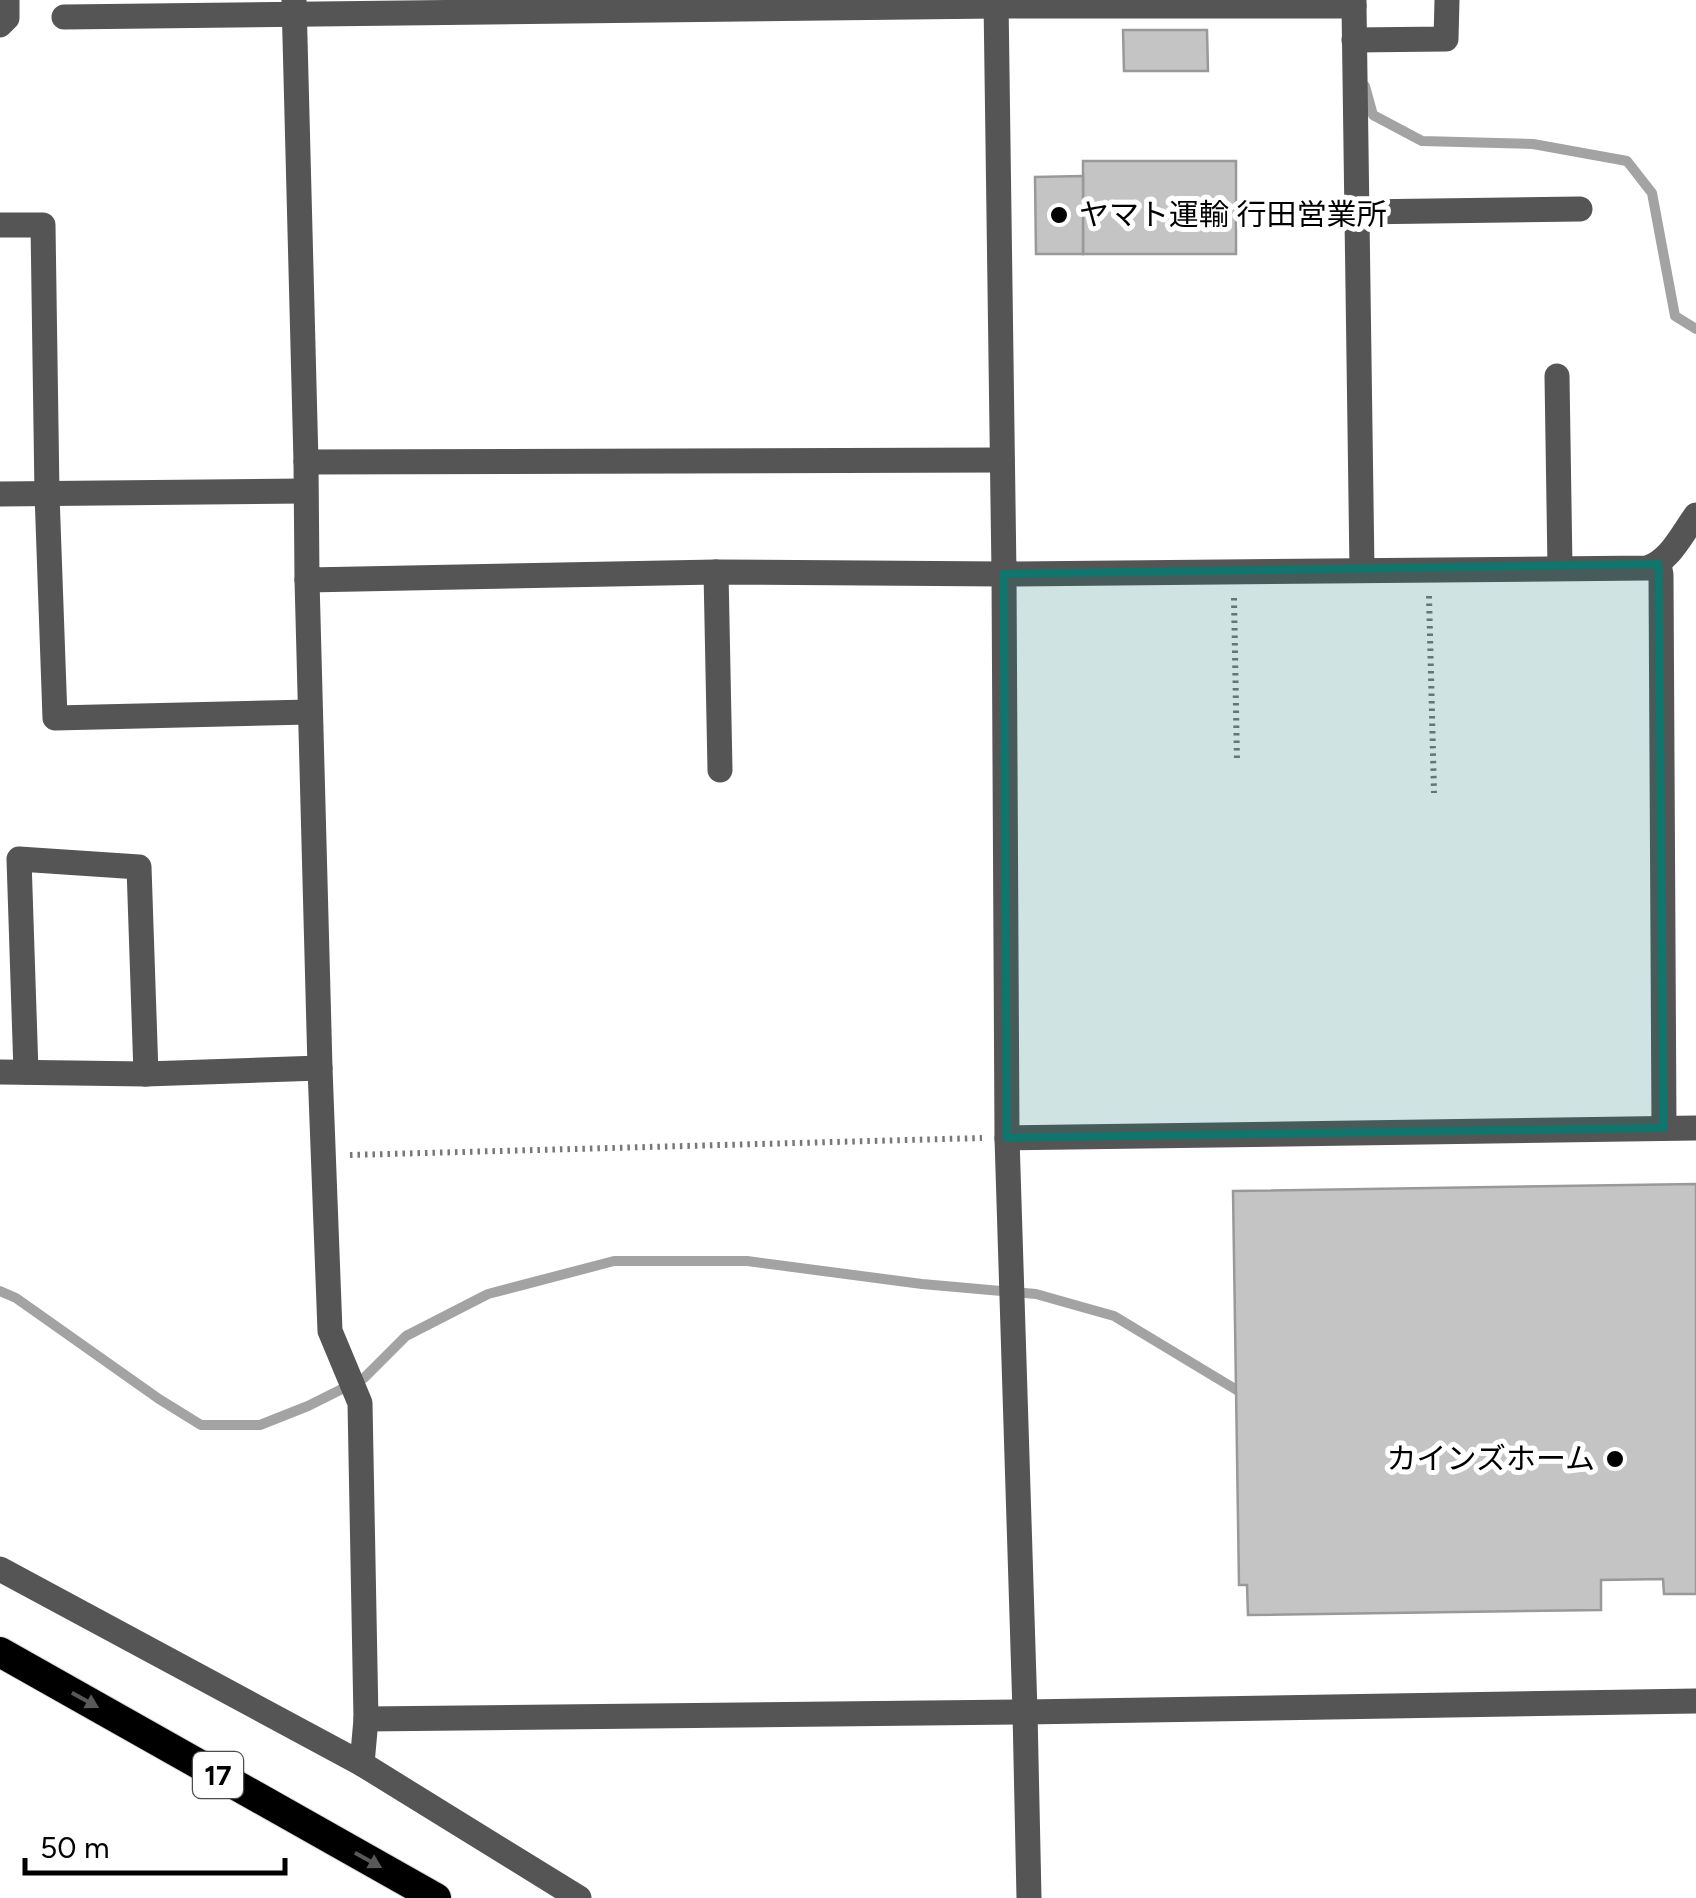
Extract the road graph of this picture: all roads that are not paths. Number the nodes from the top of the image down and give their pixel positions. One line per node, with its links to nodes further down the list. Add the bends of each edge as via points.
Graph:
1 (7, 0): 7 (street, via 8,18)
2 (1447, 0): 8 (street, via 1446,39)
3 (996, 3): 4 (street); 5 (street); 13 (street)
4 (1354, 3): 8 (street)
5 (294, 7): 6 (street); 14 (street)
6 (64, 17)
7 (0, 24)
8 (1354, 40): 10 (street)
9 (1580, 209): 10 (street)
10 (1357, 212): 21 (street)
11 (0, 224): 17 (street, via 43,224)
12 (1557, 376): 20 (street)
13 (1002, 460): 14 (street); 23 (street)
14 (306, 462): 15 (street)
15 (305, 491): 17 (street); 24 (street)
16 (0, 494): 17 (street)
17 (47, 494): 25 (street, via 55,718)
18 (1696, 514): 19 (street)
19 (1660, 564): 20 (street); 30 (street)
20 (1560, 568): 21 (street)
21 (1362, 570): 23 (street)
22 (716, 572): 23 (street); 24 (street); 26 (street)
23 (1004, 574): 32 (street)
24 (307, 580): 25 (street)
25 (310, 712): 27 (street)
26 (720, 770)
27 (320, 1068): 29 (street); 37 (street, via 330,1331 360,1403)
28 (13, 1072): 29 (street); 29 (street, via 19,859 139,867)
29 (146, 1074)
30 (1664, 1128): 31 (street); 32 (street)
31 (1696, 1128)
32 (1007, 1138): 36 (street)
33 (0, 1570): 38 (street)
34 (0, 1652): 39 (highway, 17, one-way to 39)
35 (1696, 1701): 36 (street)
36 (1025, 1712): 37 (street); 41 (street)
37 (366, 1719): 38 (street)
38 (362, 1764): 40 (street)
39 (436, 1898)
40 (579, 1898)
41 (1029, 1898)

